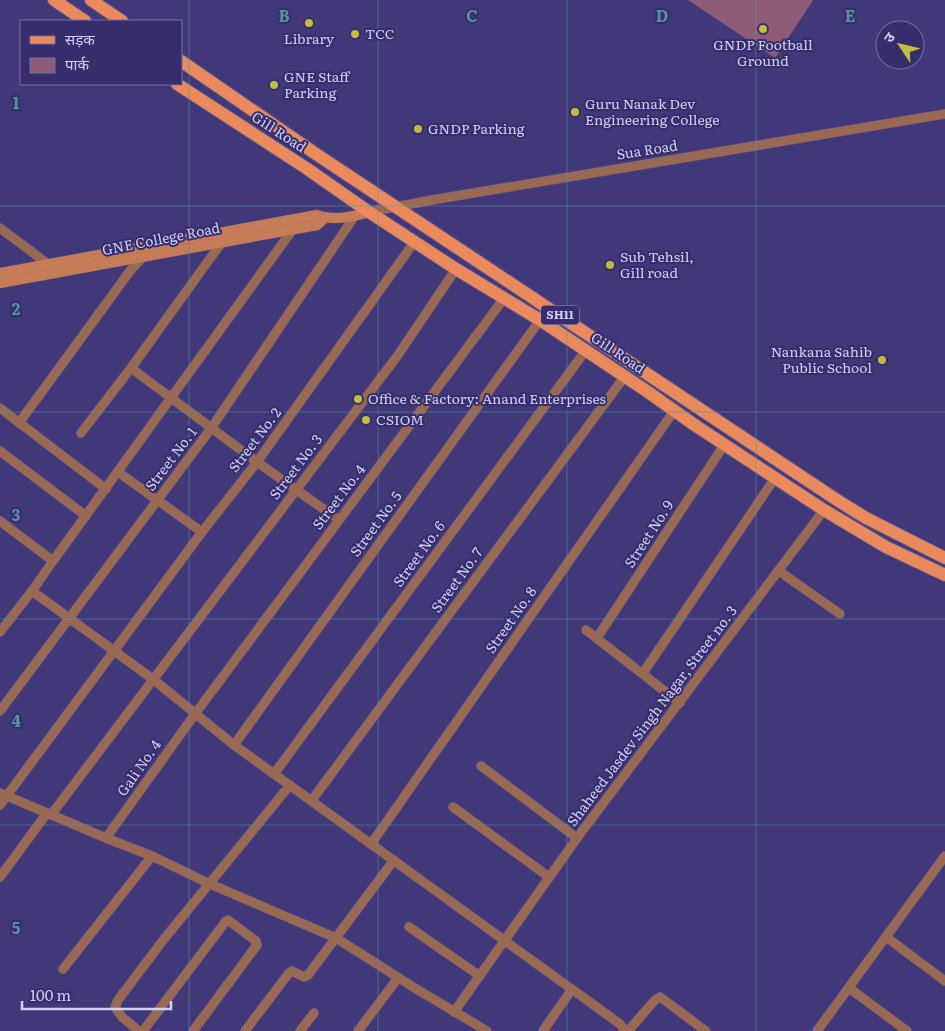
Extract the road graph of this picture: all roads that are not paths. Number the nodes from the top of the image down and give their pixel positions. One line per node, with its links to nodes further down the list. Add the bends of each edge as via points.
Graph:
1 (54, 0): 3 (main road)
2 (91, 0): 4 (main road)
3 (84, 20)
4 (121, 20)
5 (182, 63): 8 (main road, Gill Road / SH11)
6 (179, 85): 9 (main road, Gill Road / SH11)
7 (945, 114): 8 (street, Sua Road)
8 (396, 207): 9 (street, Sua Road); 45 (main road, Gill Road / SH11, via 837,500)
9 (369, 212): 10 (street, Sua Road); 14 (main road, Gill Road / SH11)
10 (354, 217): 11 (street, GNE College Road); 30 (street, Street No. 1)
11 (324, 218): 13 (street, GNE College Road, via 317,225); 17 (street, GNE College Road, via 317,215)
12 (0, 228): 17 (street)
13 (293, 229): 15 (street, GNE College Road); 26 (street)
14 (415, 241): 18 (main road, Gill Road / SH11); 34 (street, Street No. 2)
15 (222, 242): 16 (street, GNE College Road); 24 (street)
16 (144, 256): 20 (street, GNE College Road); 29 (street)
17 (48, 264): 19 (street, GNE College Road)
18 (456, 269): 21 (main road, Gill Road / SH11); 38 (street, Street No. 3, via 398,355)
19 (0, 273)
20 (0, 283)
21 (505, 297): 22 (main road, Gill Road / SH11); 42 (street, Street No. 4)
22 (540, 320): 23 (main road, Gill Road / SH11); 61 (street, Street No. 5)
23 (586, 350): 25 (main road, Gill Road / SH11); 63 (street, Street No. 6)
24 (131, 368): 26 (street); 31 (street)
25 (625, 376): 28 (main road, Gill Road / SH11); 66 (street, Street No. 7)
26 (171, 398): 30 (street); 35 (street)
27 (0, 408): 29 (street)
28 (674, 411): 32 (main road, Gill Road / SH11); 72 (street, Street No. 8)
29 (19, 423): 37 (street)
30 (212, 427): 34 (street); 39 (street, Street No. 1)
31 (81, 433)
32 (724, 445): 36 (main road, Gill Road / SH11); 54 (street, Street No. 9)
33 (0, 451): 41 (street)
34 (257, 462): 38 (street); 44 (street, Street No. 2)
35 (118, 472): 37 (street); 39 (street)
36 (775, 478): 40 (main road, Gill Road / SH11); 56 (street)
37 (106, 489): 41 (street)
38 (296, 489): 42 (street); 57 (street, Street No. 3)
39 (158, 500): 44 (street); 51 (street, Street No. 1)
40 (824, 510): 47 (street, Shaheed Jasdev Singh Nagar, Street no. 3); 48 (main road, Gill Road / SH11, via 886,547)
41 (86, 516): 46 (street)
42 (339, 520): 60 (street, Street No. 4)
43 (0, 521): 46 (street)
44 (202, 532): 55 (street, Street No. 2)
45 (945, 558)
46 (53, 560): 49 (street)
47 (780, 570): 50 (street); 58 (street, Shaheed Jasdev Singh Nagar, Street no. 3)
48 (945, 575)
49 (32, 591): 51 (street); 53 (street)
50 (840, 614)
51 (69, 618): 55 (street); 59 (street, Street No. 1)
52 (586, 630): 54 (street)
53 (0, 632)
54 (597, 638): 56 (street)
55 (113, 652): 57 (street); 65 (street, Street No. 2)
56 (643, 674): 58 (street)
57 (154, 680): 60 (street); 69 (street, Street No. 3)
58 (680, 703): 71 (street, Shaheed Jasdev Singh Nagar, Street no. 3)
59 (0, 711)
60 (195, 714): 61 (street); 70 (street, Gali No. 4)
61 (234, 745): 63 (street)
62 (481, 766): 71 (street)
63 (274, 774): 64 (street)
64 (290, 785): 66 (street); 78 (street)
65 (3, 795): 67 (street, Street No. 2); 69 (street)
66 (312, 800): 72 (street)
67 (0, 805)
68 (453, 807): 77 (street)
69 (49, 814): 70 (street); 76 (street, Street No. 3)
70 (106, 838): 73 (street)
71 (577, 838): 77 (street, Shaheed Jasdev Singh Nagar, Street no. 3)
72 (371, 844): 75 (street)
73 (152, 856): 78 (street); 83 (street)
74 (945, 856): 80 (street)
75 (394, 860): 81 (street); 82 (street)
76 (0, 877)
77 (549, 877): 82 (street, Shaheed Jasdev Singh Nagar, Street no. 3)
78 (210, 884): 81 (street); 91 (street, via 118,1000 117,1012)
79 (409, 928): 84 (street)
80 (886, 937): 86 (street); 87 (street)
81 (336, 938): 85 (street); 94 (street, via 306,976 289,973)
82 (505, 940): 84 (street, Shaheed Jasdev Singh Nagar, Street no. 3); 88 (street)
83 (63, 969)
84 (480, 976): 89 (street, Shaheed Jasdev Singh Nagar, Street no. 3)
85 (398, 978): 89 (street); 96 (street)
86 (945, 981)
87 (848, 988): 101 (street); 102 (street)
88 (572, 989): 98 (street); 99 (street)
89 (454, 1012): 97 (street)
90 (314, 1013): 95 (street)
91 (139, 1031)
92 (143, 1031): 93 (street, via 228,920 257,945)
93 (194, 1031)
94 (245, 1031)
95 (300, 1031)
96 (358, 1031)
97 (487, 1031)
98 (543, 1031)
99 (626, 1031): 100 (street, via 660,997)
100 (706, 1031)
101 (817, 1031)
102 (907, 1031)

